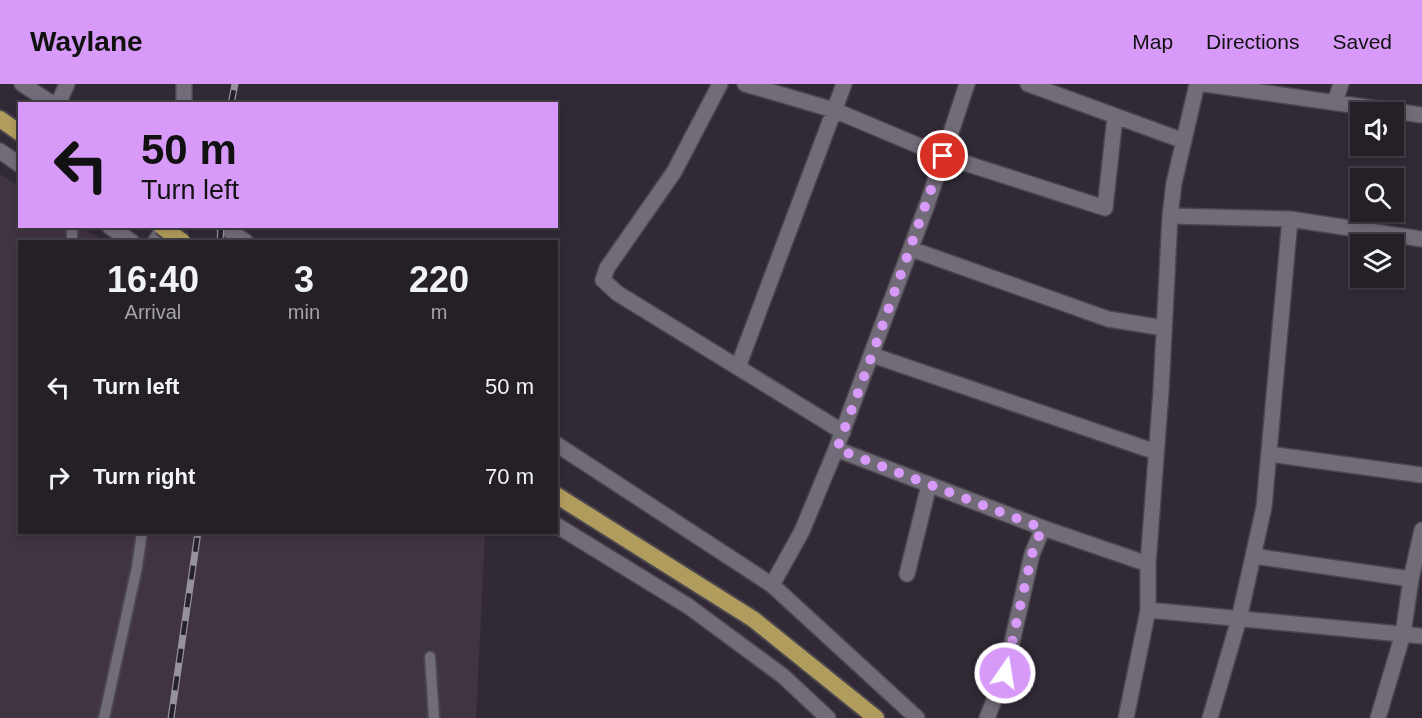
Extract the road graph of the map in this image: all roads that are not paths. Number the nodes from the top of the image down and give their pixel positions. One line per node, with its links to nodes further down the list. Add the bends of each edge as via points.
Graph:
1 (22, 84): 12 (street)
2 (67, 84): 13 (street)
3 (184, 84): 14 (street)
4 (720, 84): 37 (street, via 674,172 607,268 603,280 617,293)
5 (745, 84): 16 (street)
6 (844, 84): 16 (street)
7 (967, 84): 23 (street)
8 (1028, 84): 18 (street)
9 (1197, 84): 21 (street)
10 (1204, 84): 15 (street)
11 (1341, 84): 15 (street)
12 (50, 102)
13 (59, 102)
14 (184, 102)
15 (1335, 102): 17 (street)
16 (834, 111): 23 (street); 37 (street)
17 (1422, 115)
18 (1115, 117): 21 (street); 23 (street, via 1105,208)
19 (0, 119): 20 (highway)
20 (18, 132)
21 (1184, 141): 25 (street, via 1173,183)
22 (0, 151): 24 (street)
23 (943, 156): 34 (street)
24 (18, 164)
25 (1170, 216): 26 (street); 35 (street)
26 (1290, 219): 30 (street); 42 (street)
27 (112, 228): 31 (street)
28 (166, 228): 32 (highway, bridge)
29 (226, 228): 33 (street)
30 (1422, 239)
31 (129, 240)
32 (180, 240)
33 (243, 240)
34 (911, 249): 35 (street, via 1108,319); 36 (street)
35 (1164, 328): 41 (street)
36 (872, 355): 38 (street); 41 (street)
37 (738, 367): 38 (street)
38 (843, 432): 40 (street)
39 (558, 445): 54 (street)
40 (837, 449): 44 (street); 54 (street, via 802,531)
41 (1156, 452): 51 (street)
42 (1269, 454): 43 (street); 50 (street, via 1264,507)
43 (1422, 475)
44 (929, 485): 47 (street); 52 (street)
45 (558, 496): 63 (highway, via 753,619)
46 (558, 526): 62 (street, via 688,606 783,676)
47 (1042, 528): 51 (street); 65 (street, via 1032,554 1005,673)
48 (1422, 530): 53 (street)
49 (142, 534): 60 (lane)
50 (1253, 556): 53 (street); 56 (street)
51 (1148, 564): 55 (street)
52 (906, 574)
53 (1411, 579): 57 (street)
54 (772, 585): 64 (street)
55 (1148, 610): 56 (street); 66 (street)
56 (1239, 619): 57 (street); 67 (street)
57 (1403, 634): 58 (street); 68 (street)
58 (1422, 636)
59 (430, 657): 61 (lane)
60 (104, 718)
61 (434, 718)
62 (828, 718)
63 (876, 718)
64 (917, 718)
65 (987, 718)
66 (1126, 718)
67 (1210, 718)
68 (1378, 718)

